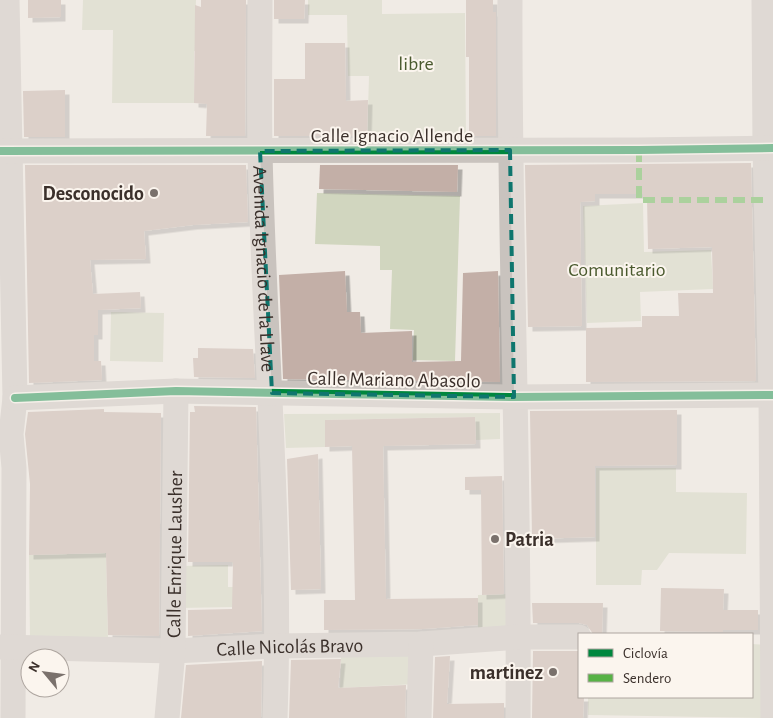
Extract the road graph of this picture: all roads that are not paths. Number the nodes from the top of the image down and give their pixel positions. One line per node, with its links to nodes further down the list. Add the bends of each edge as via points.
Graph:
1 (7, 0): 7 (street)
2 (260, 0): 8 (street, Avenida Ignacio de la Llave)
3 (510, 0): 6 (street)
4 (764, 0): 5 (street)
5 (769, 148): 6 (street, Calle Ignacio Allende); 9 (street)
6 (510, 150): 8 (street, Calle Ignacio Allende); 13 (street)
7 (6, 151): 8 (street, Calle Ignacio Allende); 14 (street)
8 (260, 151): 11 (street, Avenida Ignacio de la Llave)
9 (771, 277): 12 (street)
10 (176, 392): 11 (street, Calle Mariano Abasolo); 14 (street, Calle Mariano Abasolo); 24 (street, Calle Enrique Lausher)
11 (272, 393): 13 (street, Calle Mariano Abasolo); 22 (street, Avenida Ignacio de la Llave)
12 (772, 395): 13 (street, Calle Mariano Abasolo); 20 (street)
13 (514, 397): 17 (street)
14 (15, 398): 15 (street)
15 (6, 435): 16 (street)
16 (7, 469): 23 (street)
17 (518, 637): 18 (street, Calle Nicolás Bravo); 21 (street, Calle Nicolás Bravo); 29 (street)
18 (578, 637)
19 (753, 639): 20 (street)
20 (773, 639): 30 (street)
21 (421, 644): 22 (street, Calle Nicolás Bravo); 28 (street)
22 (277, 646): 24 (street, Calle Nicolás Bravo); 27 (street, Avenida Ignacio de la Llave)
23 (6, 647): 24 (street, Calle Nicolás Bravo); 25 (street)
24 (174, 651): 26 (street, Calle Enrique Lausher)
25 (14, 718)
26 (167, 718)
27 (274, 718)
28 (419, 718)
29 (518, 718)
30 (773, 718)

